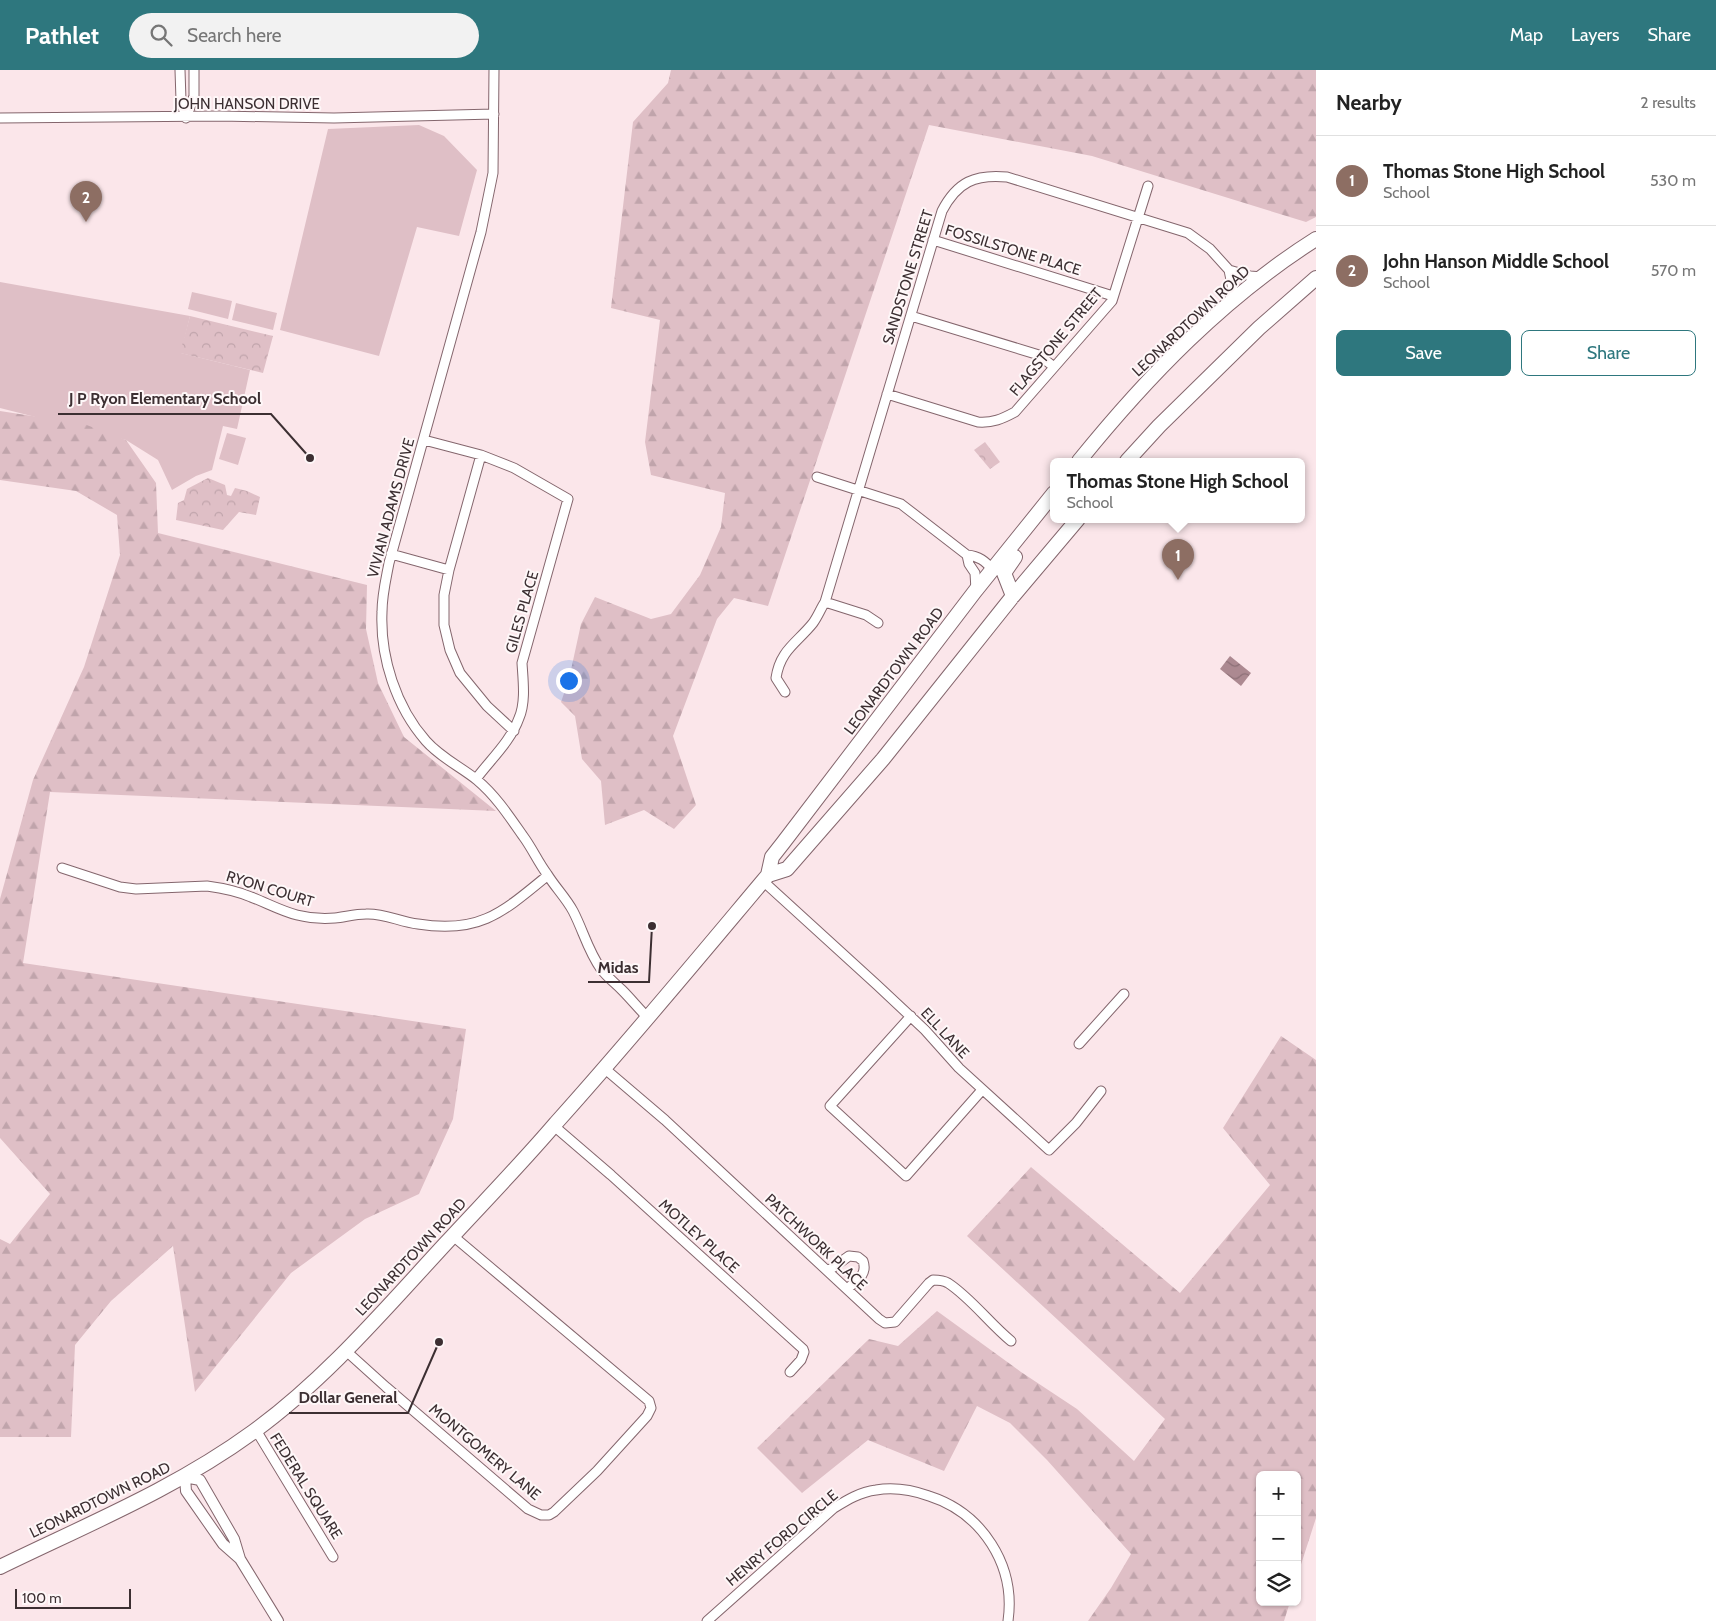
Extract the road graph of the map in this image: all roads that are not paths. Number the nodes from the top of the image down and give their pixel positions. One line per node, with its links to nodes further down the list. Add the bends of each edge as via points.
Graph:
1 (180, 70): 6 (street, via 180,100)
2 (194, 70): 6 (street, via 194,96)
3 (494, 70): 4 (street, VIVIAN ADAMS DRIVE)
4 (494, 114): 6 (street, JOHN HANSON DRIVE); 19 (street, VIVIAN ADAMS DRIVE, via 492,173 481,232)
5 (0, 118): 6 (street, JOHN HANSON DRIVE)
6 (186, 118)
7 (1148, 186): 8 (street, FLAGSTONE STREET)
8 (1138, 218): 10 (street, SANDSTONE STREET, via 1007,177 991,175 977,177 953,193 943,209); 11 (street, SANDSTONE STREET, via 1188,233 1205,244); 14 (street, FLAGSTONE STREET)
9 (1316, 239): 12 (highway, LEONARDTOWN ROAD)
10 (934, 240): 14 (street, FOSSILSTONE PLACE); 16 (street, SANDSTONE STREET)
11 (1229, 270): 12 (street); 15 (street, via 1233,290)
12 (1262, 277): 15 (highway, LEONARDTOWN ROAD)
13 (1316, 278): 22 (highway, via 1259,328)
14 (1113, 296): 17 (street, FLAGSTONE STREET, via 1112,302)
15 (1228, 305): 21 (highway, LEONARDTOWN ROAD, via 1143,386)
16 (911, 316): 17 (street, via 1039,355); 18 (street, SANDSTONE STREET)
17 (1054, 367): 18 (street, FLAGSTONE STREET, via 1015,412 989,423)
18 (887, 394): 24 (street, SANDSTONE STREET)
19 (424, 440): 20 (street); 28 (street, VIVIAN ADAMS DRIVE)
20 (481, 454): 30 (street); 38 (street, GILES PLACE, via 514,468 568,499 522,663 524,686 520,716)
21 (1082, 458)
22 (1130, 458)
23 (817, 477): 24 (street)
24 (858, 490): 29 (street, via 901,504); 34 (street, SANDSTONE STREET)
25 (1050, 498): 31 (highway, LEONARDTOWN ROAD)
26 (1050, 509): 33 (highway, via 1005,571)
27 (1075, 523): 33 (highway, LEONARDTOWN ROAD)
28 (391, 554): 30 (street); 39 (street, VIVIAN ADAMS DRIVE, via 382,614 383,646 391,677 407,713 427,742)
29 (967, 554): 31 (street, via 986,562); 32 (street, via 975,573)
30 (449, 570): 38 (street, via 444,596 444,625 450,650 460,673 487,706)
31 (993, 570): 32 (highway, LEONARDTOWN ROAD); 36 (highway, via 1002,594 999,604 981,625)
32 (976, 590): 42 (highway, LEONARDTOWN ROAD, via 772,857)
33 (1013, 596): 36 (highway, LEONARDTOWN ROAD)
34 (825, 602): 35 (street, via 866,615); 37 (street, SANDSTONE STREET, via 814,622 778,664 776,678)
35 (878, 624)
36 (972, 648): 42 (highway, LEONARDTOWN ROAD, via 788,870)
37 (785, 692)
38 (514, 731): 39 (street, GILES PLACE)
39 (476, 779): 41 (street, VIVIAN ADAMS DRIVE, via 502,806)
40 (62, 868): 41 (street, RYON COURT, via 128,888 218,887 251,896 297,915 322,918 365,914 438,927 456,927 485,920)
41 (548, 876): 45 (street, VIVIAN ADAMS DRIVE, via 572,909 601,969)
42 (766, 878): 44 (street, ELL LANE); 45 (highway, LEONARDTOWN ROAD)
43 (1124, 994): 46 (street)
44 (911, 1016): 48 (street, ELL LANE); 48 (street, via 830,1106 906,1176)
45 (648, 1018): 47 (highway, LEONARDTOWN ROAD)
46 (1079, 1044)
47 (604, 1068): 50 (highway, LEONARDTOWN ROAD); 52 (street, PATCHWORK PLACE, via 666,1120)
48 (982, 1090): 49 (street, ELL LANE, via 1049,1150)
49 (1102, 1091)
50 (554, 1126): 51 (highway, LEONARDTOWN ROAD); 56 (street, MOTLEY PLACE, via 803,1349 801,1360)
51 (453, 1236): 55 (highway, LEONARDTOWN ROAD); 55 (street, MONTGOMERY LANE, via 649,1401 647,1416 597,1471 549,1515 528,1510)
52 (828, 1271): 53 (street, PATCHWORK PLACE); 53 (street, via 849,1256 863,1261 865,1271)
53 (847, 1288): 54 (street, PATCHWORK PLACE, via 879,1319 890,1323 895,1322 928,1283 941,1280 957,1290)
54 (1011, 1341)
55 (345, 1350): 57 (highway, LEONARDTOWN ROAD)
56 (790, 1372)
57 (256, 1430): 58 (highway, LEONARDTOWN ROAD); 59 (street, FEDERAL SQUARE)
58 (185, 1477): 60 (street, via 186,1491 223,1544); 60 (street, via 200,1480 234,1538); 61 (highway, LEONARDTOWN ROAD)
59 (333, 1556)
60 (240, 1559): 62 (street)
61 (0, 1567)
62 (278, 1621)
63 (707, 1621): 64 (street, HENRY FORD CIRCLE, via 834,1508 861,1494 894,1488 949,1503 980,1527 1003,1566 1010,1598)
64 (1008, 1621)

